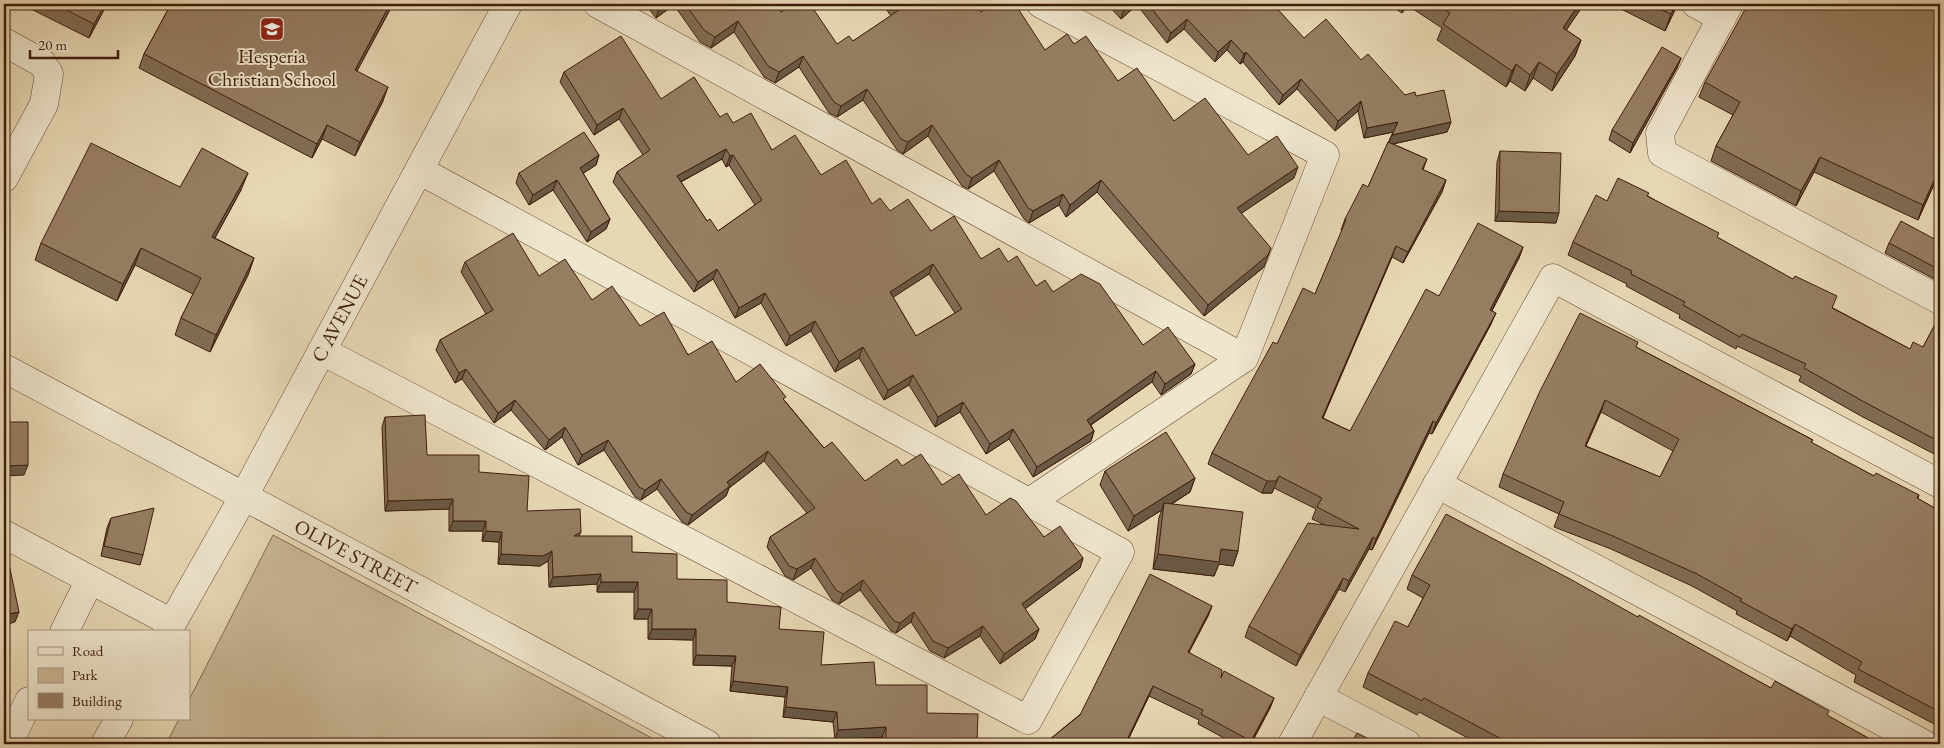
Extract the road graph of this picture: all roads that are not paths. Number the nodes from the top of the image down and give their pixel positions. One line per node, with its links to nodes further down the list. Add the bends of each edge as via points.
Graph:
1 (508, 4): 7 (street, C AVENUE)
2 (598, 4): 11 (street)
3 (1041, 4): 11 (street, via 1325,155)
4 (1696, 4): 5 (street)
5 (1725, 11): 9 (street, via 1660,133 1662,153)
6 (4, 42): 8 (street, via 42,63 49,74 44,104)
7 (419, 170): 10 (street, C AVENUE); 16 (street)
8 (4, 178)
9 (1940, 300)
10 (322, 351): 15 (street, C AVENUE); 16 (street, via 1028,720 1120,552)
11 (1244, 358): 16 (street)
12 (4, 368): 15 (street, OLIVE STREET)
13 (1437, 484): 14 (street, via 1553,278); 21 (street); 29 (street)
14 (1940, 484)
15 (244, 496): 19 (street, C AVENUE); 26 (street, OLIVE STREET)
16 (1028, 503)
17 (4, 534): 18 (street)
18 (90, 580): 19 (street); 20 (street)
19 (169, 627)
20 (65, 630)
21 (1318, 697): 27 (street); 28 (street)
22 (28, 703): 24 (street)
23 (118, 720): 25 (street)
24 (8, 744)
25 (105, 744)
26 (707, 744)
27 (1292, 744)
28 (1407, 744)
29 (1924, 744)

